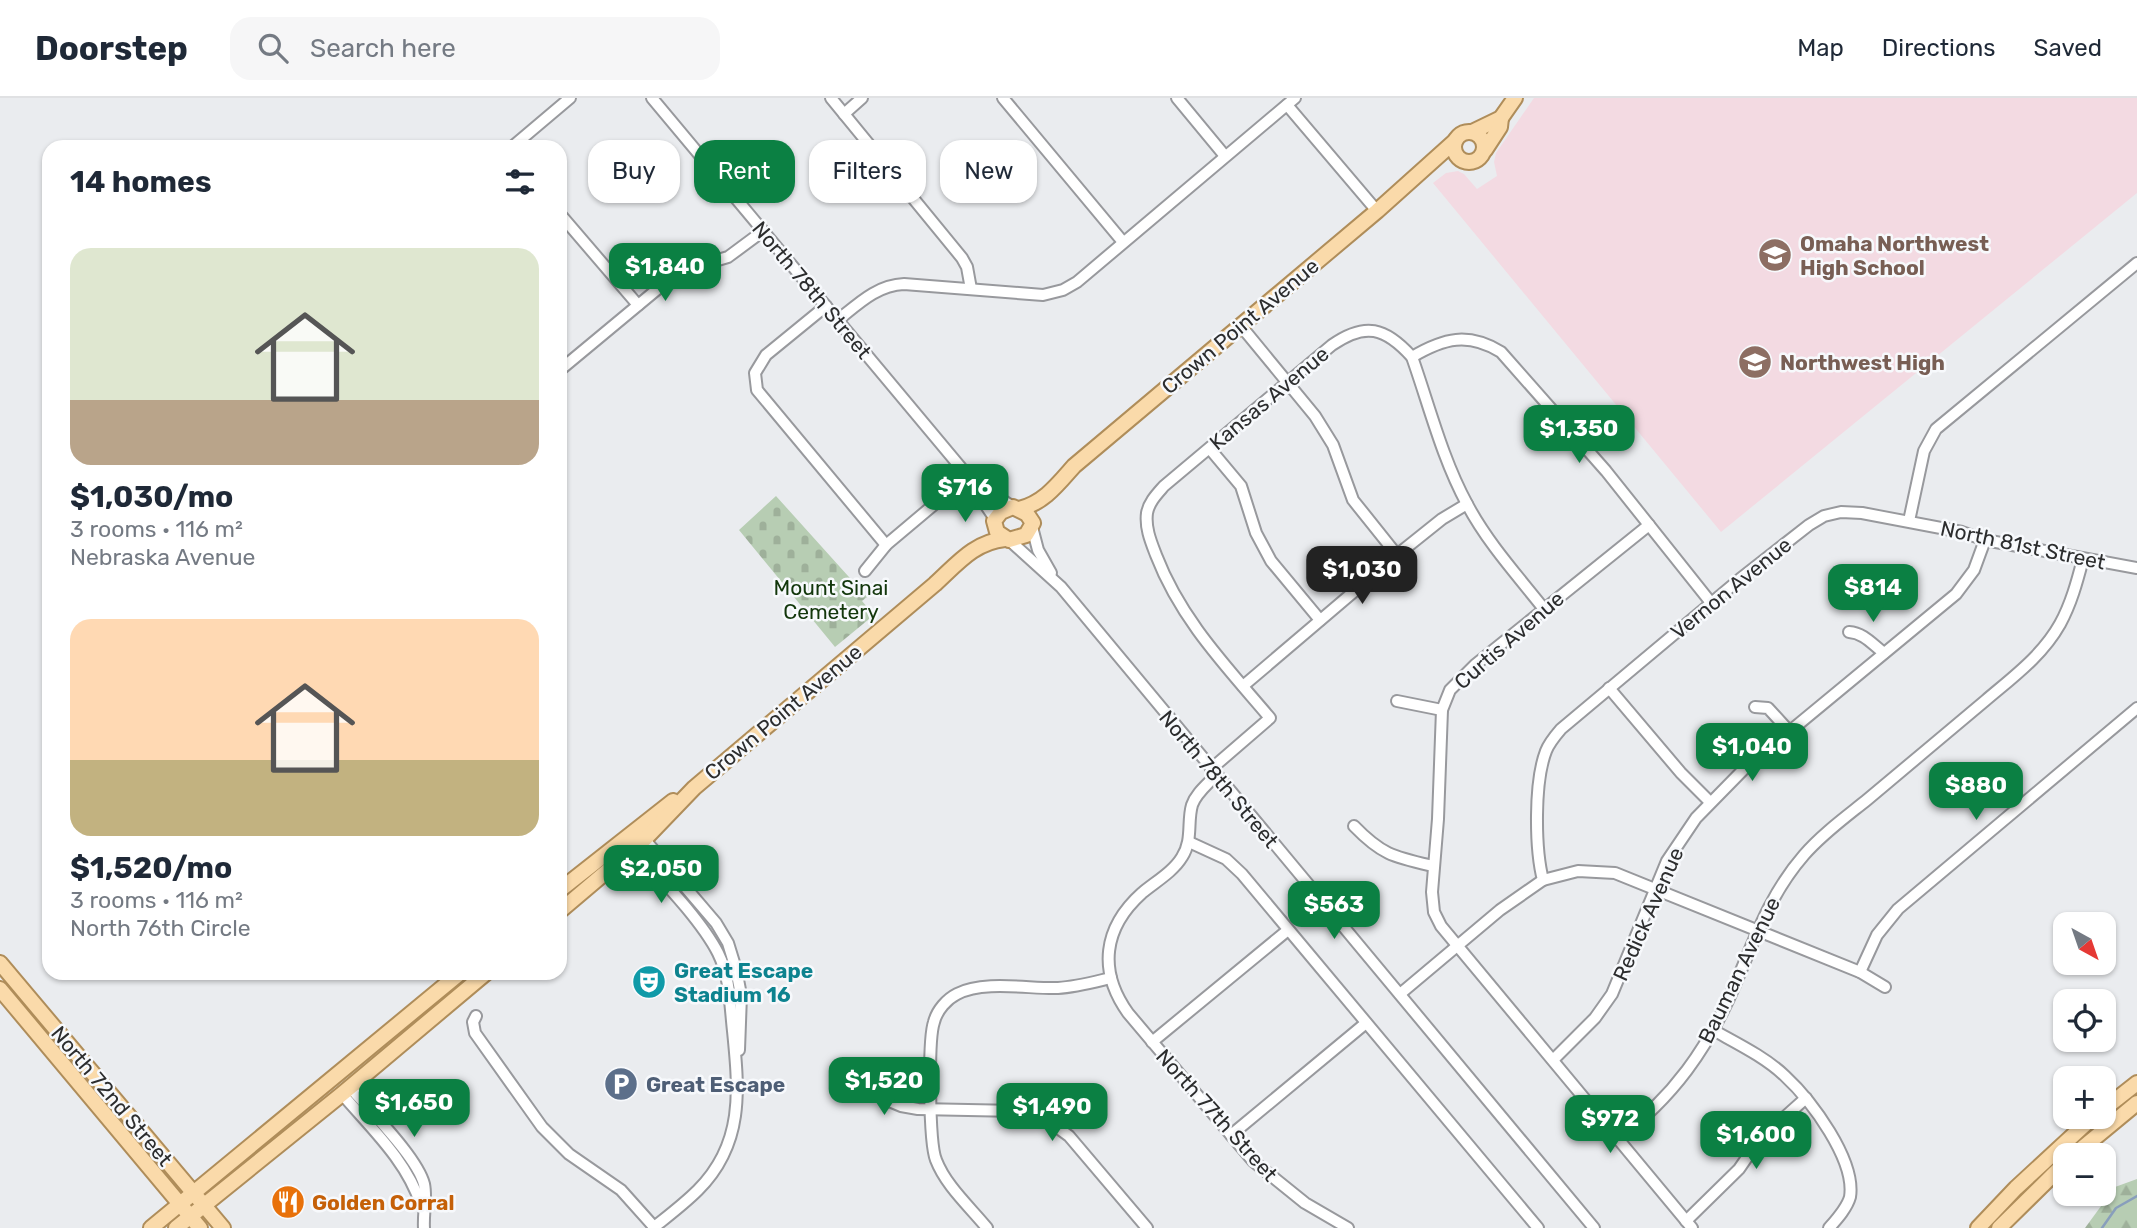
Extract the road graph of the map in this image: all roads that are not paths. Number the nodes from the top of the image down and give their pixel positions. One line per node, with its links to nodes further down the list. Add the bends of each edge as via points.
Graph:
1 (570, 98): 12 (street)
2 (652, 98): 20 (street, North 78th Street)
3 (831, 98): 9 (street)
4 (862, 98): 9 (street)
5 (1003, 98): 21 (street)
6 (1177, 98): 15 (street)
7 (1515, 98): 10 (main road)
8 (1291, 101): 15 (street); 18 (street)
9 (844, 114): 23 (street, via 962,258)
10 (1501, 118): 11 (main road); 14 (main road)
11 (1472, 132): 13 (main road); 14 (main road)
12 (520, 140)
13 (1455, 141): 16 (main road); 17 (main road, Crown Point Avenue)
14 (1485, 150): 16 (main road, via 1475,161)
15 (1225, 156): 21 (street)
16 (1460, 159): 17 (main road, Crown Point Avenue)
17 (1429, 166): 18 (main road, Crown Point Avenue)
18 (1377, 211): 27 (main road, Crown Point Avenue)
19 (567, 222): 24 (street)
20 (763, 231): 24 (street, via 728,257 681,272); 25 (street, North 78th Street)
21 (1123, 242): 23 (street, via 1077,282 1055,293)
22 (2137, 263): 37 (street, via 1936,429 1924,451)
23 (971, 289): 26 (street, via 891,285)
24 (638, 305): 29 (street)
25 (826, 306): 26 (street, North 78th Street); 42 (street, via 766,355 755,373 757,390)
26 (838, 320): 32 (street, North 78th Street)
27 (1241, 326): 30 (street); 33 (main road, Crown Point Avenue, via 1074,466)
28 (1412, 357): 30 (street, Kansas Avenue, via 1399,342 1366,330 1349,334); 34 (street); 39 (street, via 1451,340 1487,343 1501,352)
29 (567, 364)
30 (1287, 383): 31 (street, Kansas Avenue); 44 (street, via 1327,433 1358,507)
31 (1210, 449): 51 (street, via 1241,486 1256,533 1271,561); 54 (street, Kansas Avenue, via 1156,494 1147,513 1150,538 1173,594 1191,623)
32 (970, 478): 35 (street); 36 (street); 42 (street)
33 (1054, 489): 35 (main road, Crown Point Avenue, via 1035,503); 38 (main road, Crown Point Avenue)
34 (1467, 504): 44 (street); 50 (street, via 1495,549)
35 (1016, 508): 36 (main road, via 1001,512); 38 (main road, via 1027,514)
36 (994, 520): 40 (main road, via 997,532); 43 (main road, Crown Point Avenue, via 977,537)
37 (1909, 521): 41 (street, North 81st Street); 49 (street, Vernon Avenue, via 1862,513 1825,516)
38 (1032, 525): 40 (main road, via 1026,535); 48 (street, via 1038,550)
39 (1649, 525): 49 (street); 50 (street, Curtis Avenue)
40 (1007, 539): 43 (main road, Crown Point Avenue); 48 (street)
41 (1984, 540): 45 (street, North 81st Street); 53 (street, Redick Avenue, via 1975,570 1956,594)
42 (886, 545): 47 (street)
43 (972, 550): 64 (main road, Crown Point Avenue, via 690,792 676,799)
44 (1397, 555): 51 (street)
45 (2083, 559): 46 (street, North 81st Street); 72 (street, Bauman Avenue, via 2068,609 2034,659 1806,852 1781,885)
46 (2137, 568)
47 (865, 571)
48 (1061, 587): 61 (street, North 78th Street)
49 (1712, 604): 55 (street, Vernon Avenue)
50 (1544, 609): 59 (street, Curtis Avenue, via 1456,682)
51 (1320, 620): 54 (street)
52 (1849, 632): 53 (street)
53 (1884, 653): 60 (street, Redick Avenue)
54 (1243, 686): 61 (street, via 1270,718)
55 (1609, 688): 62 (street); 67 (street, Vernon Avenue, via 1561,729 1545,752 1537,841)
56 (1397, 701): 59 (street)
57 (1755, 707): 60 (street, via 1768,708)
58 (2137, 708): 77 (street, via 1898,909 1877,936)
59 (1442, 710): 66 (street, Curtis Avenue)
60 (1789, 731): 62 (street, Redick Avenue)
61 (1213, 772): 65 (street, via 1192,806); 83 (street, North 78th Street)
62 (1710, 802): 69 (street, Redick Avenue, via 1667,861)
63 (1353, 826): 66 (street, via 1387,854)
64 (635, 839): 68 (main road, Crown Point Avenue); 70 (main road, Crown Point Avenue); 74 (street, via 716,923); 75 (street)
65 (1189, 842): 71 (street, North 78th Street, via 1233,865); 78 (street, via 1180,860 1129,905 1114,928 1108,957)
66 (1433, 866): 73 (street, Curtis Avenue, via 1436,916)
67 (1543, 880): 69 (street, via 1595,871 1615,873); 73 (street)
68 (567, 885)
69 (1656, 889): 72 (street); 88 (street, Redick Avenue, via 1612,994)
70 (567, 904)
71 (1288, 930): 85 (street, North 78th Street); 87 (street)
72 (1757, 931): 77 (street); 86 (street, Bauman Avenue)
73 (1457, 947): 83 (street); 88 (street)
74 (732, 955): 75 (street); 89 (street, via 741,995)
75 (721, 959): 89 (street)
76 (0, 963): 102 (main road, North 72nd Street)
77 (1860, 972): 81 (street)
78 (1111, 978): 87 (street, North 77th Street, via 1119,1000); 96 (street, via 1060,988 981,988 952,997 933,1024)
79 (452, 980): 102 (main road)
80 (478, 980): 92 (main road)
81 (1885, 987)
82 (0, 989): 103 (main road, North 72nd Street)
83 (1400, 994): 117 (street, North 78th Street)
84 (476, 1016): 112 (street, via 475,1033 542,1128 569,1154 621,1190)
85 (1366, 1023): 98 (street); 116 (street, North 78th Street)
86 (1713, 1030): 93 (street, via 1772,1065); 99 (street, Bauman Avenue, via 1671,1091)
87 (1152, 1042): 98 (street, North 77th Street)
88 (1553, 1060): 99 (street)
89 (737, 1067): 112 (street, via 737,1107 731,1139 720,1162 689,1199)
90 (858, 1077): 96 (street, via 892,1103)
91 (2137, 1083): 94 (main road)
92 (346, 1091): 104 (main road); 111 (street, via 411,1180)
93 (1806, 1098): 106 (street, via 1759,1140); 118 (street, via 1849,1171 1850,1197)
94 (2116, 1100)
95 (2137, 1103): 100 (main road)
96 (931, 1109): 113 (street, via 936,1161); 114 (street, via 1018,1111 1052,1123 1083,1151)
97 (2080, 1129): 119 (main road)
98 (1231, 1135): 105 (street, North 77th Street, via 1278,1184)
99 (1617, 1139): 106 (street)
100 (2089, 1143)
101 (2053, 1175): 120 (main road)
102 (194, 1193): 103 (main road); 104 (main road, North 72nd Street)
103 (180, 1205): 104 (main road, North 72nd Street); 107 (main road)
104 (198, 1215): 108 (main road); 109 (main road); 110 (main road, North 72nd Street)
105 (1328, 1223): 115 (street, North 77th Street)
106 (1689, 1225)
107 (151, 1228)
108 (176, 1228)
109 (213, 1228)
110 (223, 1228)
111 (424, 1228)
112 (654, 1228)
113 (987, 1228)
114 (1147, 1228)
115 (1348, 1228)
116 (1538, 1228)
117 (1594, 1228)
118 (1829, 1228)
119 (1978, 1228)
120 (1999, 1228)

